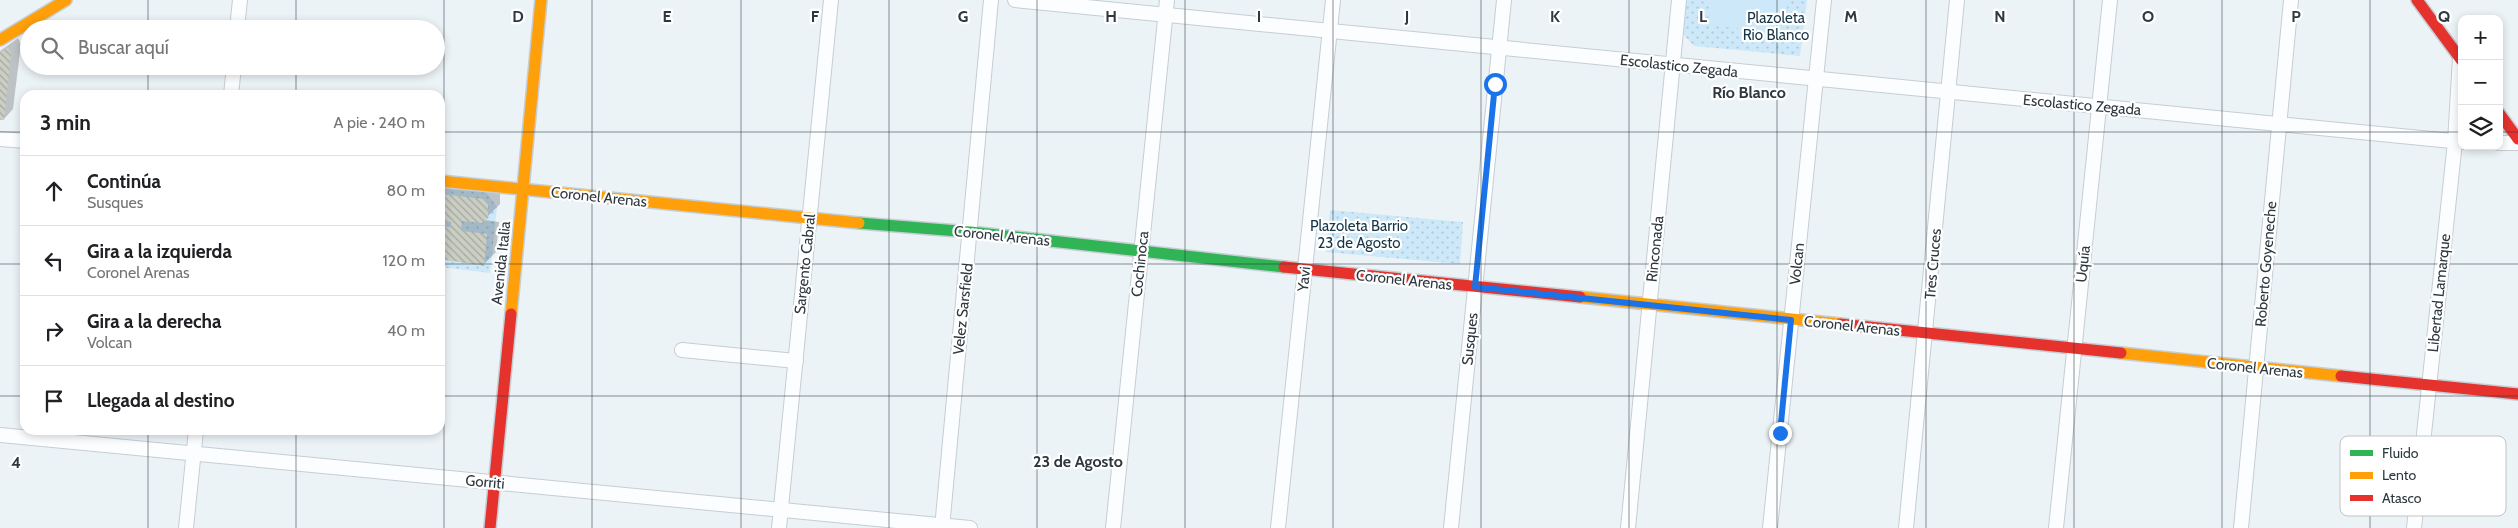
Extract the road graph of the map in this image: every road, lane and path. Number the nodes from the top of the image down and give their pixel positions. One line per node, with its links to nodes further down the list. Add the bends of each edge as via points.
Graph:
1 (66, 0): 17 (street)
2 (240, 0): 18 (street)
3 (541, 0): 41 (street, Avenida Italia)
4 (831, 0): 42 (street, Sargento Cabral)
5 (991, 0): 43 (street, Velez Sarsfield)
6 (1015, 0): 16 (street, Escolastico Zegada)
7 (1167, 0): 16 (street, Cochinoca)
8 (1333, 0): 20 (street, Yavi)
9 (1504, 0): 22 (street, Susques)
10 (1679, 0): 25 (street, Rinconada)
11 (1824, 0): 27 (street, Volcan)
12 (1957, 0): 29 (street, Tres Cruces)
13 (2110, 0): 31 (street, Uquía)
14 (2291, 0): 33 (street, Roberto Goyeneche)
15 (2417, 0): 23 (street)
16 (1165, 15): 20 (street, Escolastico Zegada); 44 (street, Cochinoca)
17 (33, 20)
18 (238, 20)
19 (20, 28): 21 (street)
20 (1330, 31): 22 (street, Escolastico Zegada); 45 (street, Yavi)
21 (0, 40)
22 (1499, 48): 25 (street, Escolastico Zegada); 46 (street, Susques)
23 (2458, 55)
24 (2461, 60): 30 (street, Libertad Lamarque)
25 (1673, 65): 27 (street, Escolastico Zegada); 47 (street, Rinconada)
26 (233, 75): 28 (street)
27 (1816, 79): 29 (street, Escolastico Zegada); 48 (street, Volcan)
28 (232, 90)
29 (1947, 92): 31 (street, Escolastico Zegada); 49 (street, Tres Cruces)
30 (2459, 105)
31 (2099, 107): 33 (street, Escolastico Zegada); 51 (street, Uquía)
32 (2503, 118): 35 (street)
33 (2278, 123): 37 (street, Escolastico Zegada); 53 (street, Roberto Goyeneche)
34 (0, 139): 36 (street)
35 (2518, 139)
36 (20, 141)
37 (2458, 142): 54 (street, Libertad Lamarque)
38 (2503, 143): 39 (street)
39 (2518, 143)
40 (445, 181): 41 (street, Coronel Arenas)
41 (523, 188): 42 (street, Coronel Arenas); 60 (street, Avenida Italia)
42 (809, 219): 43 (street, Coronel Arenas); 52 (street, Sargento Cabral)
43 (970, 232): 44 (street, Coronel Arenas); 62 (street, Velez Sarsfield)
44 (1141, 252): 45 (street, Coronel Arenas); 67 (street, Cochinoca)
45 (1305, 269): 46 (street, Coronel Arenas); 68 (street, Yavi)
46 (1475, 287): 47 (street, Coronel Arenas); 69 (street, Susques)
47 (1650, 305): 48 (street, Coronel Arenas); 70 (street, Rinconada)
48 (1791, 320): 49 (street, Coronel Arenas); 71 (street, Volcan)
49 (1927, 334): 51 (street, Coronel Arenas); 72 (street, Tres Cruces)
50 (682, 350): 52 (street)
51 (2075, 350): 53 (street, Coronel Arenas); 73 (street, Uquía)
52 (796, 361): 61 (street, Sargento Cabral)
53 (2257, 368): 54 (street, Coronel Arenas); 74 (street, Roberto Goyeneche)
54 (2429, 386): 55 (street, Coronel Arenas); 58 (street, Libertad Lamarque)
55 (2518, 394)
56 (0, 435): 59 (street, Gorriti)
57 (196, 435): 59 (street)
58 (2424, 436)
59 (194, 455): 60 (street, Gorriti); 63 (street)
60 (494, 483): 61 (street, Gorriti); 64 (street, Avenida Italia)
61 (781, 510): 62 (street, Gorriti); 65 (street, Sargento Cabral)
62 (942, 527): 66 (street, Gorriti)
63 (186, 528)
64 (490, 528)
65 (779, 528)
66 (970, 528)
67 (1113, 528)
68 (1278, 528)
69 (1451, 528)
70 (1628, 528)
71 (1770, 528)
72 (1906, 528)
73 (2056, 528)
74 (2241, 528)

